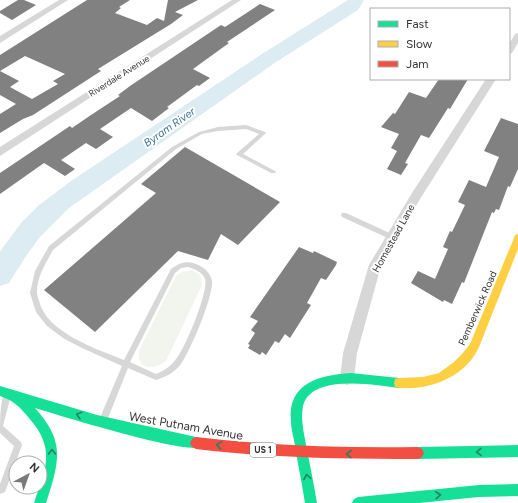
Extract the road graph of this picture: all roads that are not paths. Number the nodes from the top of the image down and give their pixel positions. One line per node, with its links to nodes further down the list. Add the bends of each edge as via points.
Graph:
1 (64, 0): 4 (street)
2 (237, 0): 7 (street, Riverdale Avenue)
3 (518, 36): 5 (street)
4 (0, 40)
5 (510, 49)
6 (490, 80): 10 (street, Homestead Lane)
7 (0, 152)
8 (273, 172): 12 (lane, via 239,154 263,133 246,127 201,134 174,148 51,248 39,260)
9 (344, 215): 10 (lane)
10 (392, 237): 15 (street, Homestead Lane, via 375,265 360,312)
11 (518, 238): 15 (main road, Pemberwick Road, via 474,347 450,373 414,383)
12 (28, 280)
13 (31, 311): 14 (lane, via 48,330)
14 (126, 364): 14 (lane, via 156,377 166,374 180,361 207,298 210,284 199,268 188,264 173,271); 17 (lane)
15 (347, 378): 20 (main road, via 328,378 312,384 299,400 296,414)
16 (7, 393): 17 (main road, West Putnam Avenue / US 1, one-way to 16); 18 (lane); 24 (main road, one-way to 16, via 53,464 53,446 47,430 37,416)
17 (102, 422): 20 (main road, West Putnam Avenue / US 1, one-way to 17, via 230,447 164,437)
18 (0, 425)
19 (0, 428): 22 (lane, via 18,445)
20 (303, 451): 21 (main road, West Putnam Avenue / US 1, one-way to 20, via 367,454); 25 (main road, one-way to 20)
21 (518, 451)
22 (0, 490)
23 (518, 490): 26 (main road, one-way to 23, via 479,491)
24 (40, 503)
25 (311, 503)
26 (358, 503)

